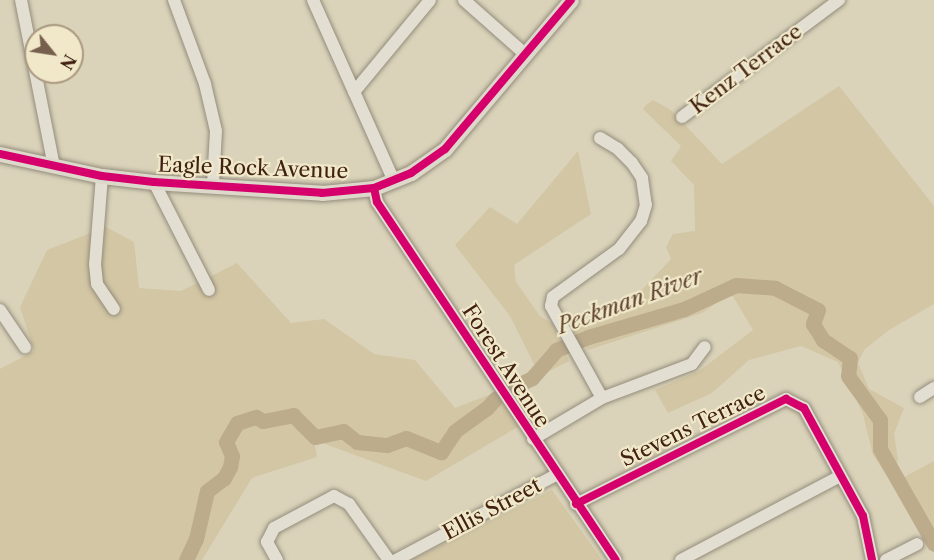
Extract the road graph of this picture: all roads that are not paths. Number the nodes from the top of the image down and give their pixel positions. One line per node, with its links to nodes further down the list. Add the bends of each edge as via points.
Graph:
1 (21, 0): 13 (street)
2 (174, 0): 17 (street, via 205,84 216,131)
3 (313, 0): 9 (street)
4 (430, 0): 9 (street)
5 (464, 0): 8 (street)
6 (571, 0): 8 (main road, Eagle Rock Avenue)
7 (839, 0): 10 (street, Kenz Terrace)
8 (526, 55): 15 (main road, Eagle Rock Avenue, via 445,149 424,166)
9 (354, 92): 15 (street)
10 (682, 117)
11 (600, 138): 26 (street, via 632,163 642,178 646,205 641,221 619,249 554,297 552,310)
12 (0, 154): 13 (main road, Eagle Rock Avenue)
13 (54, 166): 14 (main road, Eagle Rock Avenue)
14 (102, 176): 16 (main road, Eagle Rock Avenue); 20 (street, via 95,264 97,284)
15 (394, 181): 18 (main road, Eagle Rock Avenue)
16 (154, 182): 17 (main road, Eagle Rock Avenue); 19 (street)
17 (213, 185): 18 (main road, Eagle Rock Avenue, via 322,193)
18 (374, 188): 27 (street, Forest Avenue, via 377,202)
19 (209, 290)
20 (114, 309)
21 (0, 310): 22 (street)
22 (25, 347)
23 (705, 347): 26 (street, via 692,364)
24 (934, 388): 25 (street)
25 (920, 397)
26 (602, 398): 27 (street)
27 (533, 439): 28 (street, Forest Avenue)
28 (556, 475): 30 (street, Forest Avenue); 34 (street, Ellis Street)
29 (840, 476): 30 (street, Stevens Terrace, via 804,408 786,399); 36 (street); 37 (street, Stevens Terrace, via 863,516)
30 (576, 504): 35 (street, Forest Avenue)
31 (917, 544): 38 (street)
32 (276, 560): 33 (street, via 267,542 274,528 334,496 349,504)
33 (389, 560)
34 (396, 560)
35 (616, 560)
36 (681, 560)
37 (872, 560)
38 (886, 560)

